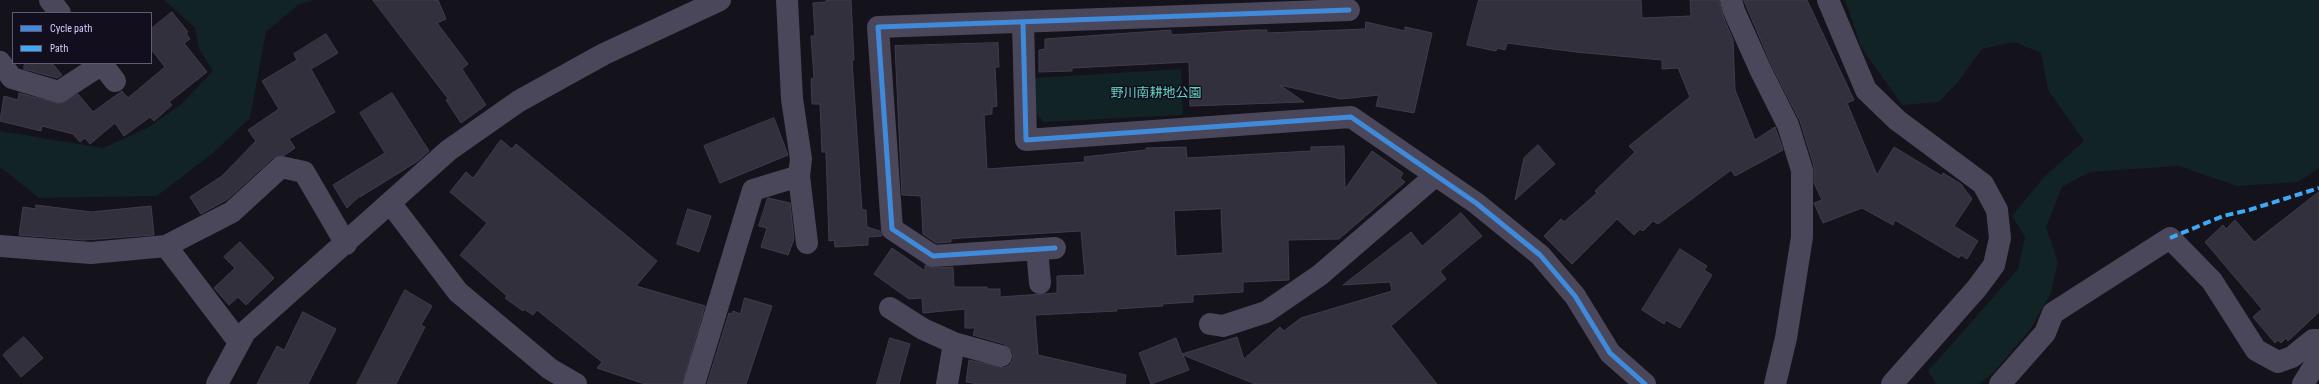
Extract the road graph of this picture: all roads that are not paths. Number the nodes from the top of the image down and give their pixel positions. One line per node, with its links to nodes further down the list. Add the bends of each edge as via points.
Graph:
1 (50, 0): 7 (street)
2 (787, 0): 13 (street, via 792,99 801,159)
3 (1731, 0): 33 (street, via 1760,69 1788,125 1802,170 1802,237 1786,338)
4 (1828, 0): 34 (street, via 1866,90 1897,120 1983,184 1997,210 2000,238 1994,265 1977,288)
5 (709, 2): 15 (street, via 519,100 449,150)
6 (1349, 10): 8 (street)
7 (59, 12)
8 (1023, 23): 14 (street, via 1026,140 1351,117); 20 (street, via 878,27 892,229 933,256 1046,248)
9 (0, 62): 10 (street, via 12,78 59,92)
10 (100, 64)
11 (102, 64): 12 (street)
12 (115, 81)
13 (799, 176): 16 (street); 30 (street, via 753,190)
14 (1435, 176): 22 (street, via 1320,275 1266,312 1223,326); 32 (street, via 1476,203 1540,255 1575,296 1610,353)
15 (391, 204): 17 (street); 29 (street, via 458,292 550,369)
16 (807, 243)
17 (346, 244): 19 (street, via 304,172 281,167 232,212); 24 (street, via 245,332)
18 (0, 246): 19 (street, via 91,253)
19 (166, 246): 24 (street)
20 (1040, 284)
21 (890, 308): 25 (street, via 923,329)
22 (1210, 324)
23 (2319, 340): 35 (street, via 2313,340 2292,357 2278,362 2256,350 2212,282 2170,238 2053,313 2045,333)
24 (240, 342): 28 (street)
25 (954, 344): 26 (street); 31 (street)
26 (1001, 356)
27 (2319, 358): 36 (street)
28 (217, 384)
29 (576, 384)
30 (694, 384)
31 (947, 384)
32 (1645, 384)
33 (1775, 384)
34 (1892, 384)
35 (2000, 384)
36 (2303, 384)

